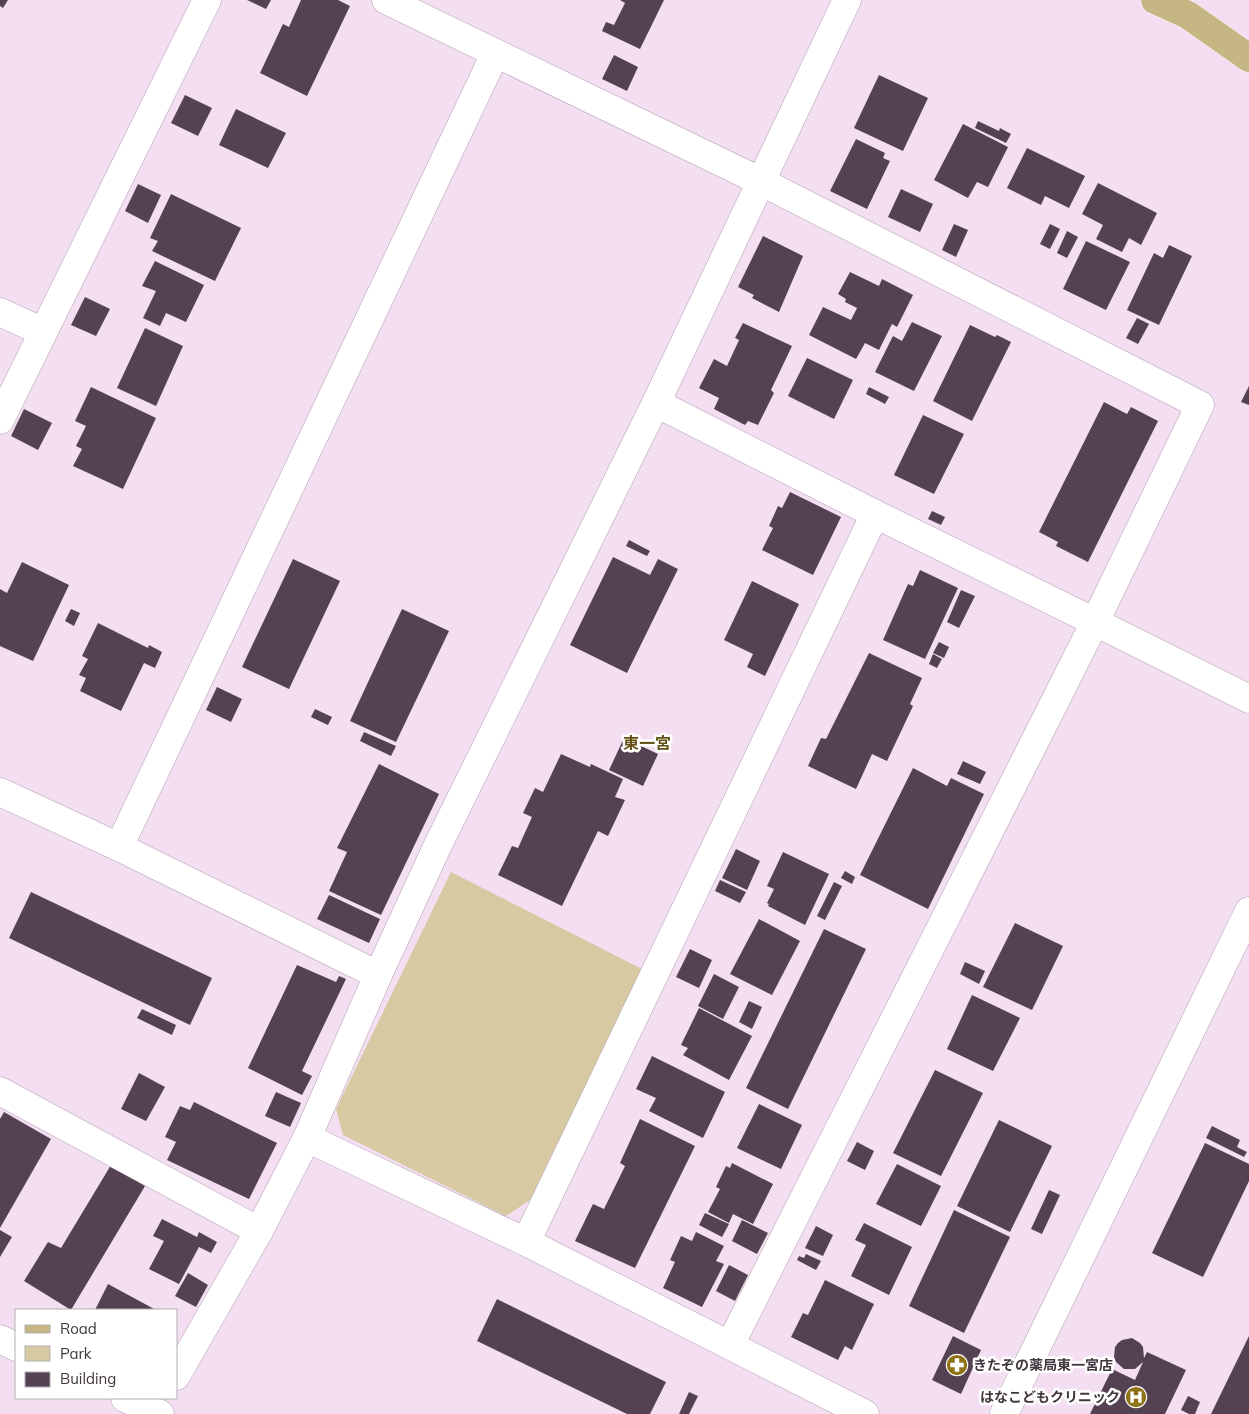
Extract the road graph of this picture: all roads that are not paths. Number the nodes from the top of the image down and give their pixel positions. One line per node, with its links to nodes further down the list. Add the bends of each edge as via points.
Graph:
1 (207, 0): 9 (street)
2 (386, 0): 5 (street)
3 (847, 0): 7 (street)
4 (1155, 0): 6 (main road, via 1188,16)
5 (495, 54): 7 (street); 16 (street)
6 (1249, 58)
7 (760, 182): 10 (street); 13 (street, via 1200,405)
8 (0, 312): 9 (street)
9 (43, 332): 11 (street)
10 (656, 403): 12 (street); 18 (street, via 437,847)
11 (0, 420)
12 (875, 514): 13 (street); 22 (street)
13 (1095, 622): 14 (street); 24 (street)
14 (1249, 699)
15 (0, 792): 16 (street)
16 (119, 847): 18 (street)
17 (1249, 911): 30 (street)
18 (378, 975): 20 (street)
19 (0, 1091): 21 (street)
20 (307, 1138): 21 (street); 22 (street)
21 (259, 1231): 26 (street)
22 (526, 1242): 24 (street)
23 (0, 1339): 25 (street)
24 (730, 1345): 29 (street)
25 (15, 1346)
26 (178, 1373)
27 (128, 1399): 28 (street)
28 (158, 1409)
29 (865, 1414)
30 (1004, 1414)

